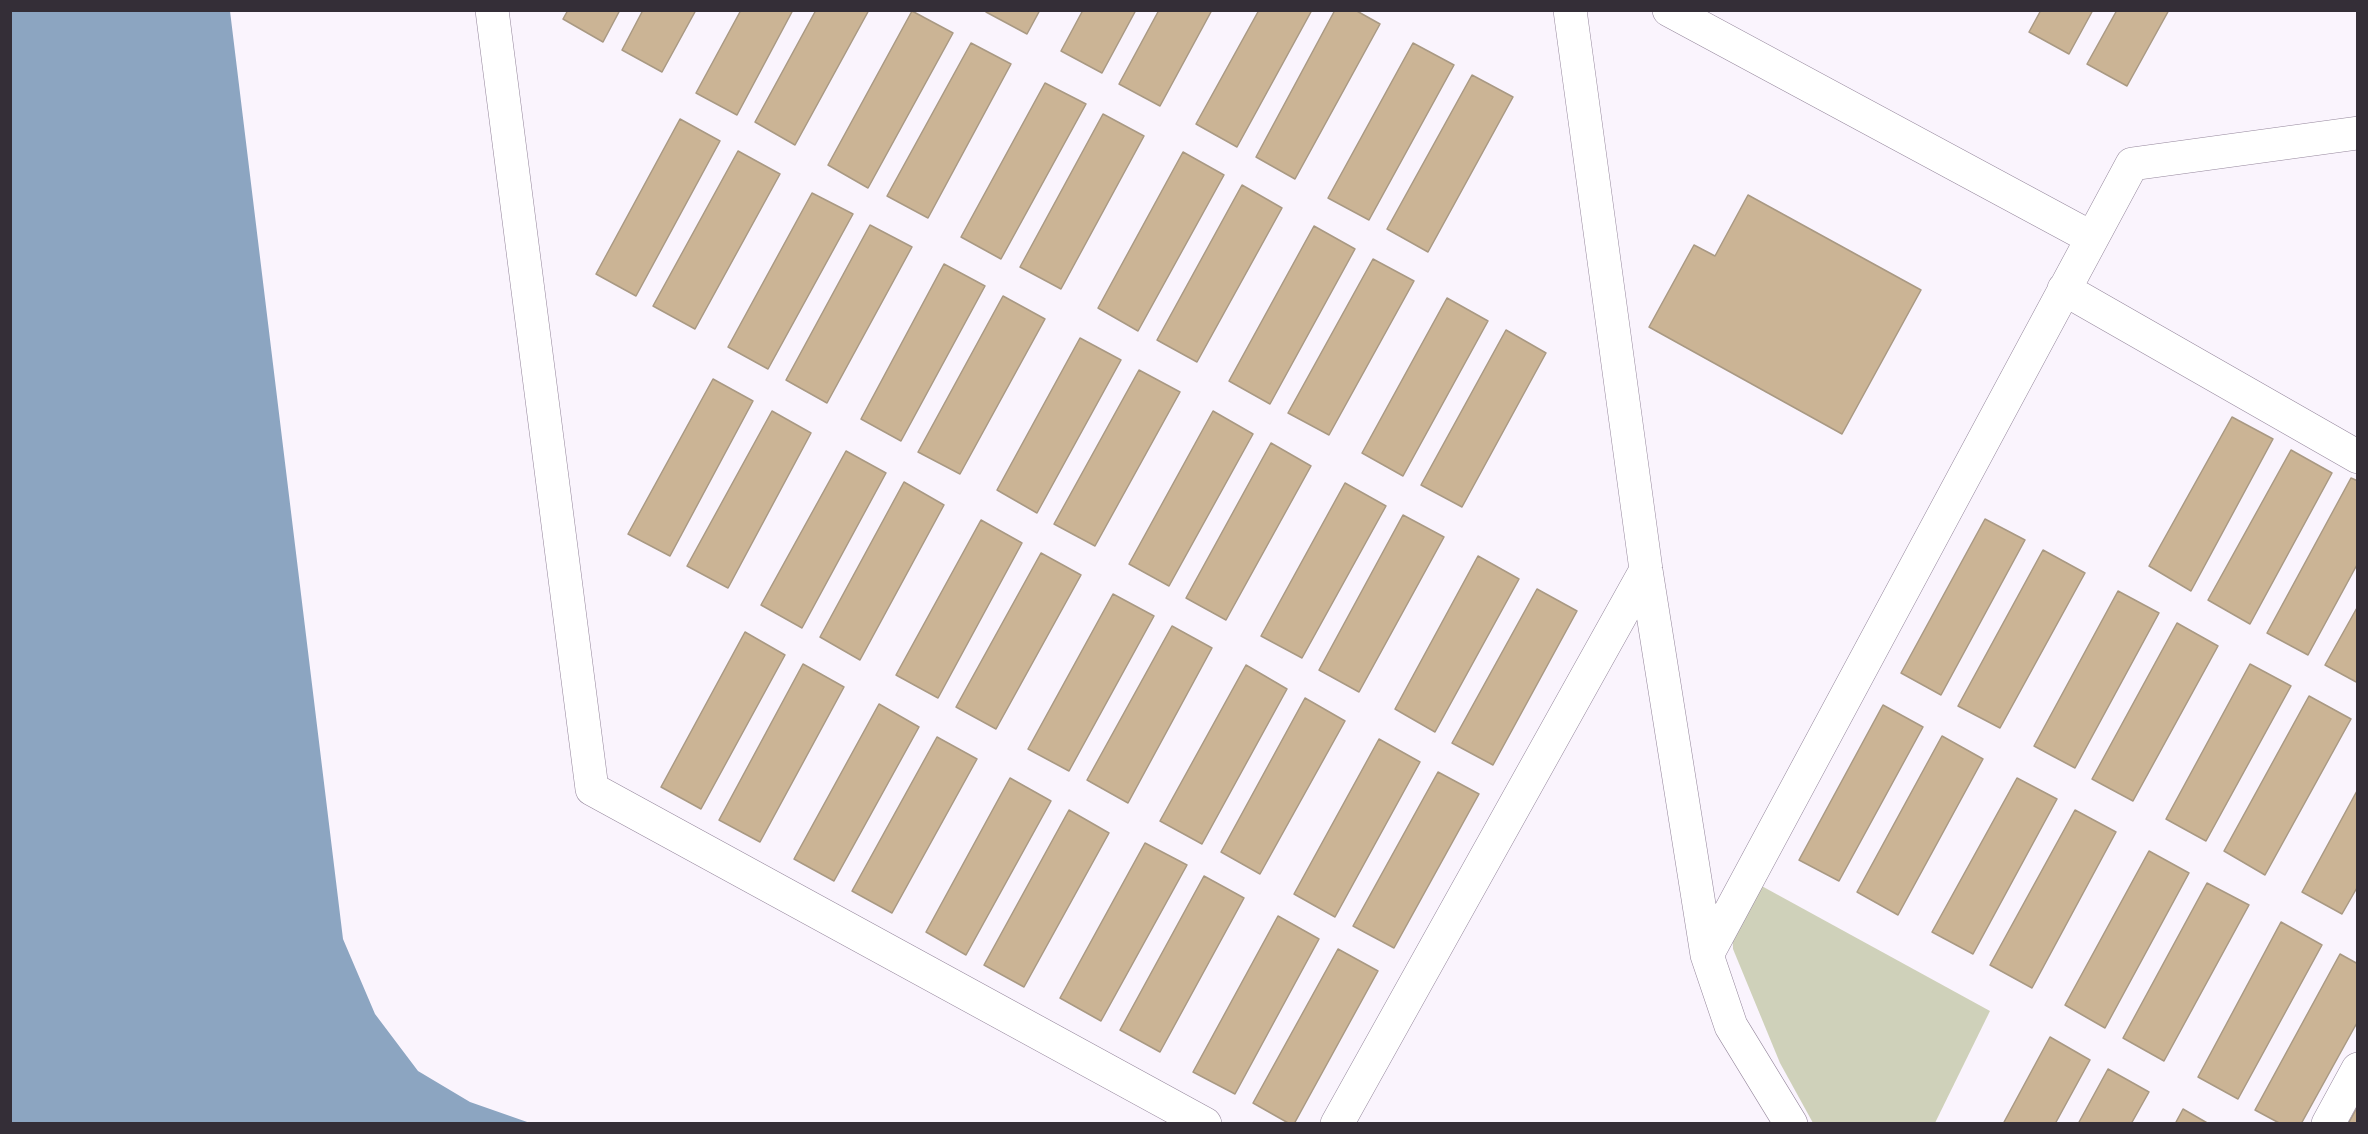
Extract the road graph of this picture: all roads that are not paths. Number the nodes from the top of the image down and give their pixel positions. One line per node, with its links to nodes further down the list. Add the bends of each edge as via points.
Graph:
1 (492, 10): 11 (lane, via 592,789)
2 (1570, 10): 8 (lane)
3 (1669, 10): 5 (lane)
4 (2358, 133): 5 (lane, via 2132,164)
5 (2092, 238): 6 (lane)
6 (2064, 289): 7 (lane); 9 (lane)
7 (2358, 457)
8 (1646, 570): 9 (lane); 12 (lane)
9 (1707, 955): 13 (lane, via 1731,1026)
10 (2358, 1070): 14 (lane)
11 (1205, 1124)
12 (1337, 1124)
13 (1791, 1124)
14 (2328, 1124)

